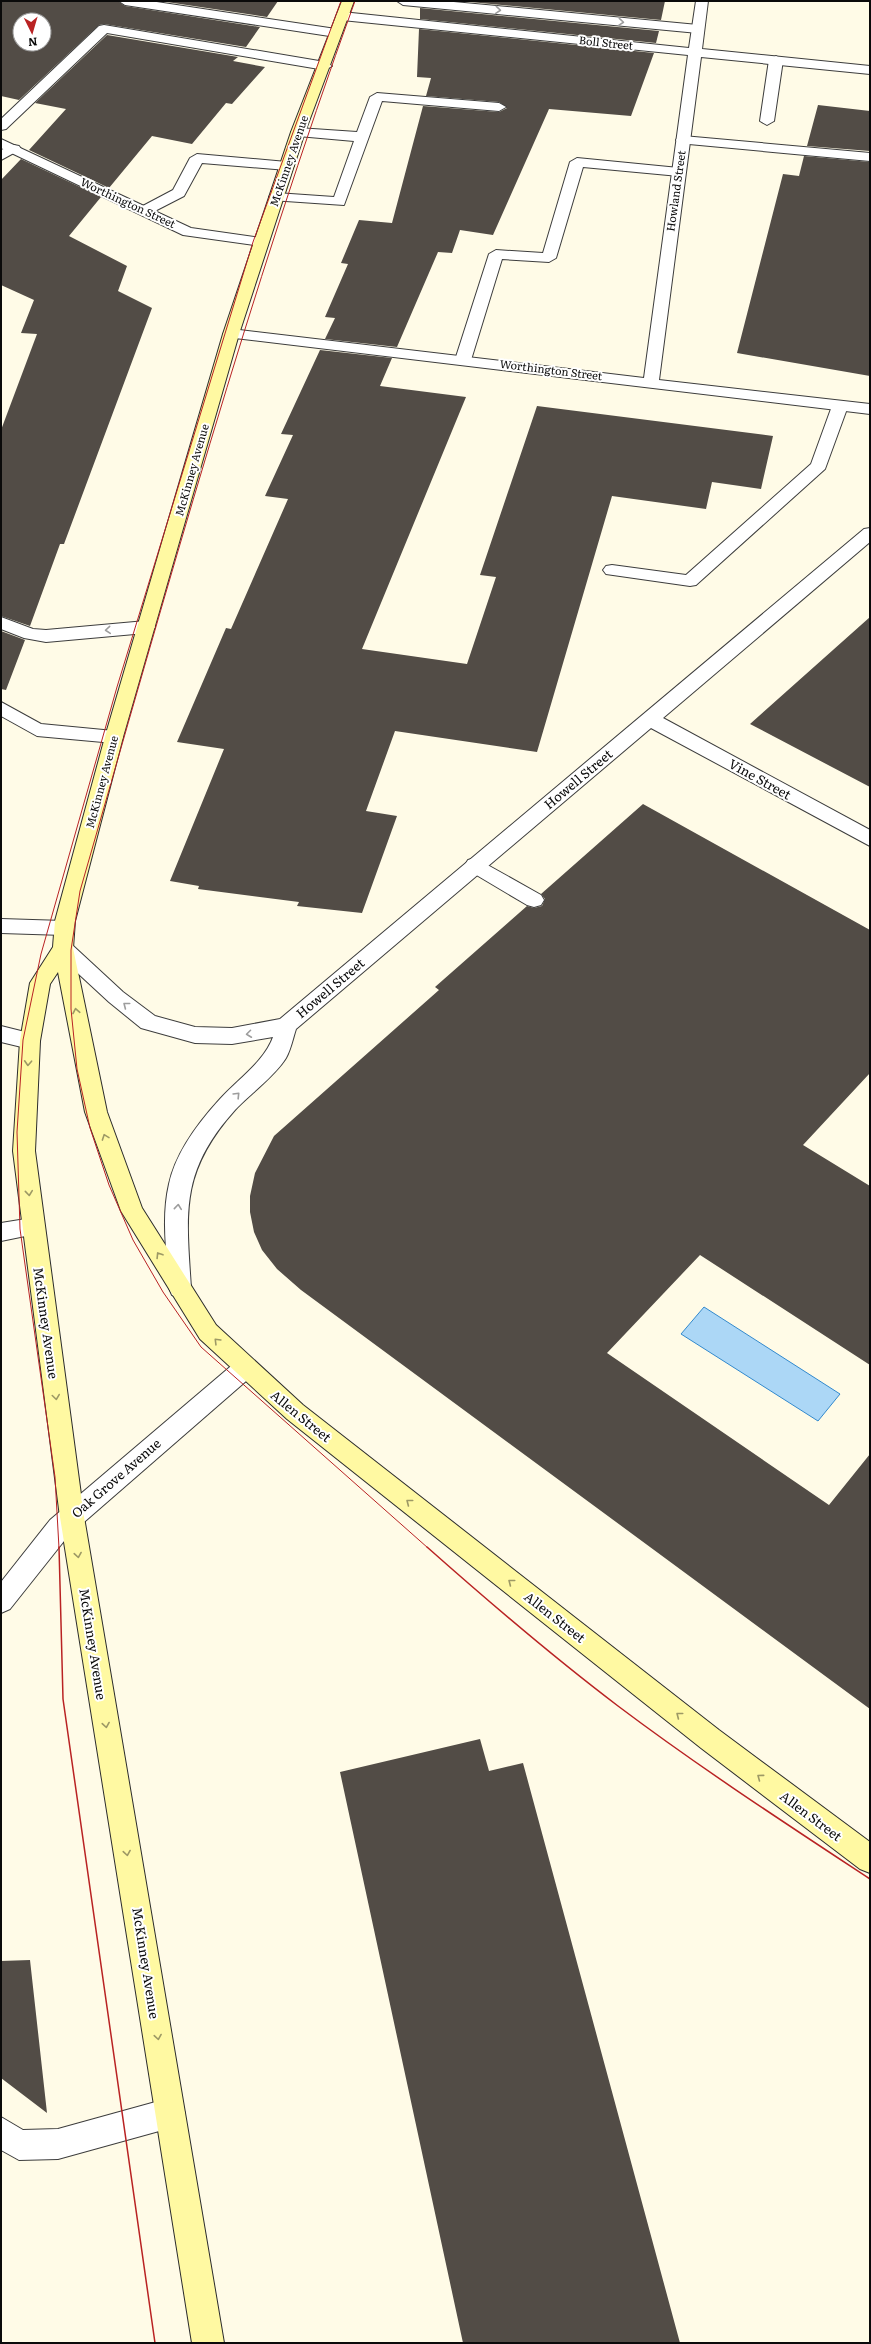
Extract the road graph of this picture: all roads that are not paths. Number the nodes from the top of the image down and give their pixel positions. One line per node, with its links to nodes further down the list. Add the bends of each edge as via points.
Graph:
1 (125, 1): 10 (street)
2 (348, 1): 6 (street, McKinney Avenue)
3 (403, 1): 5 (street)
4 (702, 1): 9 (street, Howland Street)
5 (470, 8): 7 (street, one-way to 7); 8 (street)
6 (342, 16): 8 (street, Boll Street); 10 (street, McKinney Avenue)
7 (582, 18): 9 (street, one-way to 9); 11 (street)
8 (460, 28): 11 (street, Boll Street)
9 (698, 29): 12 (street, Howland Street)
10 (336, 33): 14 (street, McKinney Avenue)
11 (574, 40): 12 (street, Boll Street)
12 (695, 52): 13 (street, Boll Street); 21 (street, Howland Street)
13 (776, 60): 15 (street, Boll Street); 17 (street)
14 (325, 66): 18 (street, via 104,29); 19 (street, McKinney Avenue)
15 (870, 70)
16 (499, 107): 20 (street, via 377,97)
17 (767, 121)
18 (1, 126)
19 (298, 132): 20 (street); 26 (street, McKinney Avenue)
20 (362, 138): 28 (street, via 339,202)
21 (683, 140): 25 (street); 27 (street, Howland Street)
22 (1, 143): 23 (street, Worthington Street)
23 (14, 149): 24 (street); 29 (street, Worthington Street)
24 (1, 156)
25 (870, 157)
26 (287, 166): 28 (street, McKinney Avenue); 29 (street, via 197,158 179,193)
27 (679, 172): 32 (street, via 577,162 549,258 496,254); 33 (street, Howland Street)
28 (276, 197): 30 (street, McKinney Avenue)
29 (144, 211): 30 (street, Worthington Street, via 188,232)
30 (261, 242): 31 (street, McKinney Avenue)
31 (231, 334): 32 (street, Worthington Street); 39 (street, McKinney Avenue)
32 (463, 360): 33 (street, Worthington Street)
33 (651, 382): 34 (street, Worthington Street)
34 (840, 406): 35 (street, Worthington Street); 37 (street, via 819,466 690,581)
35 (870, 409)
36 (870, 533): 41 (street, Howell Street)
37 (612, 570)
38 (1, 623): 39 (street, one-way to 38, via 46,636 30,634)
39 (146, 627): 42 (street, McKinney Avenue)
40 (1, 708): 42 (street, via 37,730)
41 (650, 719): 43 (street, Vine Street); 44 (street, Howell Street)
42 (114, 737): 47 (street, McKinney Avenue)
43 (870, 839)
44 (475, 865): 45 (street); 48 (street, Howell Street)
45 (534, 900)
46 (1, 926): 47 (street)
47 (63, 938): 48 (street, Howell Street, one-way to 47, via 248,1034 203,1035 148,1022 116,997); 50 (street, McKinney Avenue, via 40,983); 53 (street, McKinney Avenue, one-way to 47, via 132,1211 96,1112)
48 (287, 1025): 53 (street, Howell Street, one-way to 48, via 176,1224 180,1184 197,1143 228,1105 277,1054)
49 (1, 1034): 50 (street)
50 (30, 1041): 51 (street, McKinney Avenue, one-way to 51, via 24,1151)
51 (32, 1227): 52 (street); 55 (street, McKinney Avenue, one-way to 55)
52 (1, 1232)
53 (180, 1288): 54 (street, McKinney Avenue, one-way to 53, via 208,1332)
54 (245, 1368): 55 (street, Oak Grove Avenue); 57 (street, Allen Street, one-way to 54, via 710,1739 295,1412)
55 (72, 1517): 56 (street, Oak Grove Avenue, via 59,1528); 58 (street, McKinney Avenue, one-way to 58)
56 (1, 1601)
57 (870, 1859)
58 (170, 2113): 59 (street, via 58,2144 19,2145); 60 (street, McKinney Avenue)
59 (1, 2132)
60 (208, 2343)

